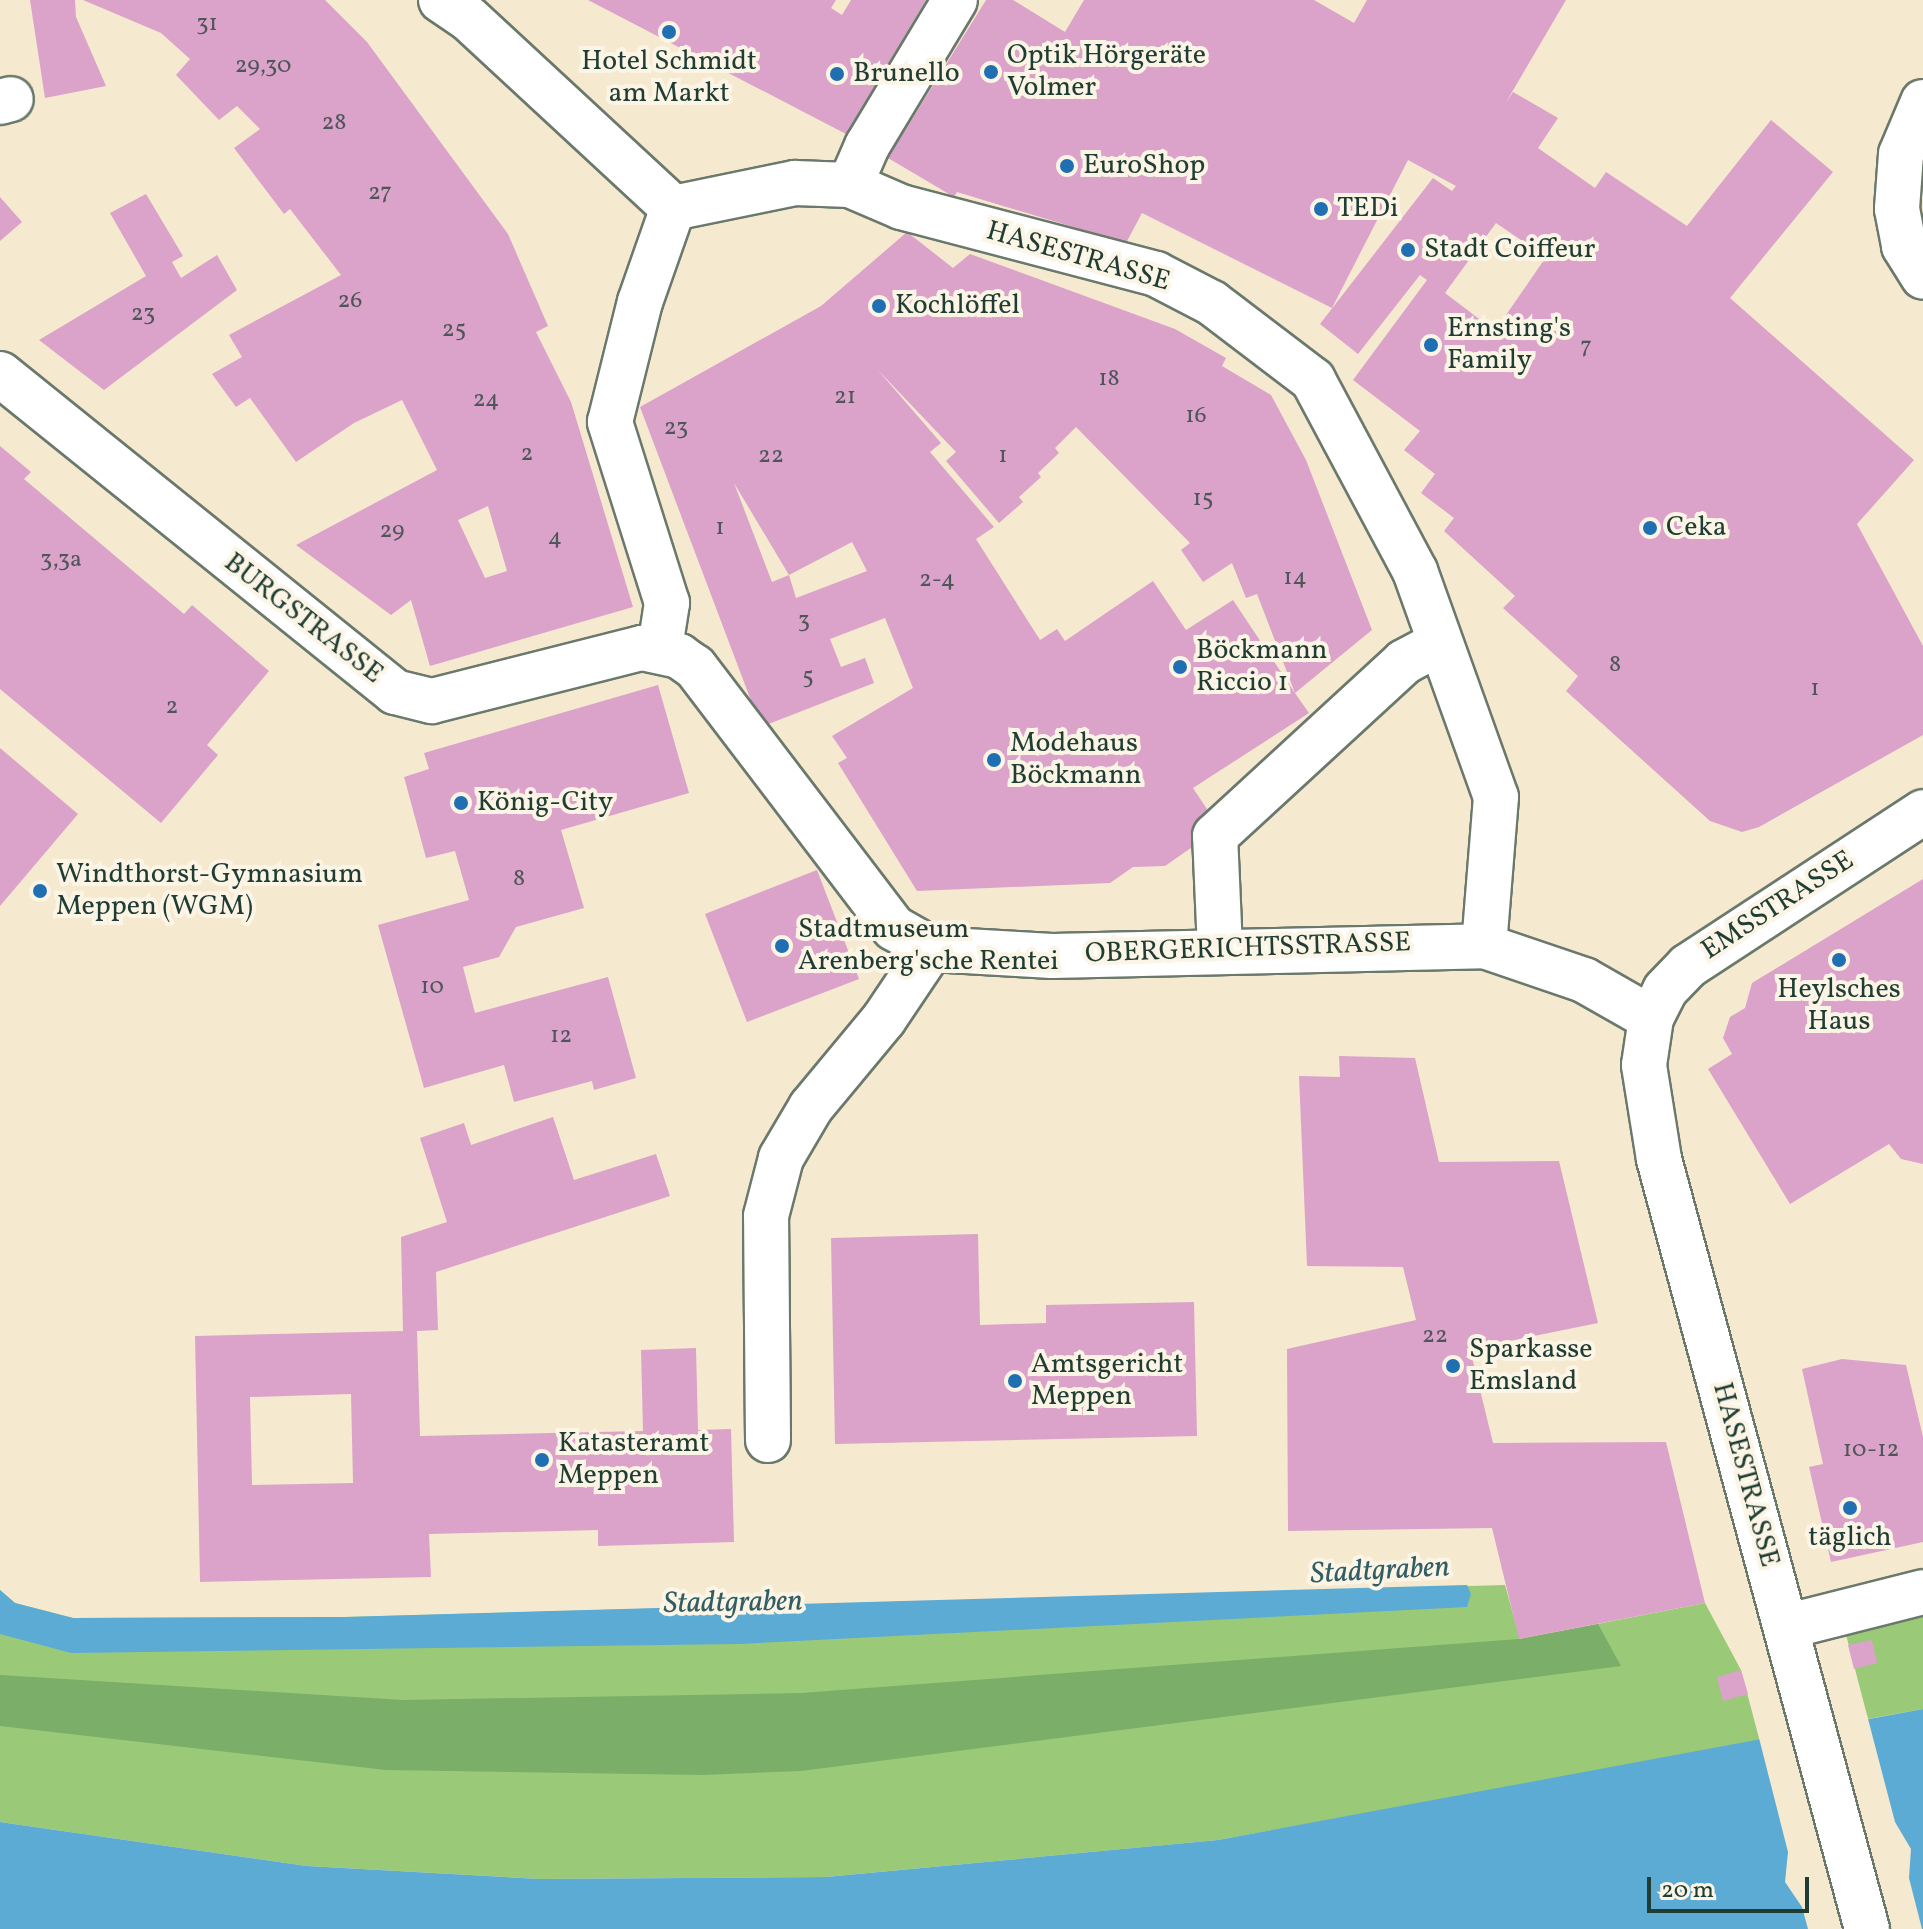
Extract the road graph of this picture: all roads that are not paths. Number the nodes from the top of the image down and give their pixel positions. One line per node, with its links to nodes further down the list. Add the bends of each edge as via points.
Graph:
1 (441, 0): 5 (street, via 468,18)
2 (955, 0): 4 (street, via 867,146)
3 (1923, 102): 6 (street, via 1901,154 1897,209 1904,246)
4 (850, 185): 5 (street, HASESTRASSE, via 795,183); 8 (street, HASESTRASSE, via 901,207 1156,274 1260,336 1313,380 1360,461 1415,571)
5 (673, 208): 9 (street, via 640,302 610,422 667,603)
6 (1923, 277)
7 (0, 374): 9 (street, BURGSTRASSE, via 395,692 432,701 642,648)
8 (1438, 644): 11 (street, HASESTRASSE, via 1496,797); 13 (street, via 1404,662 1215,836)
9 (660, 648): 12 (street, OBERGERICHTSSTRASSE, via 695,667 894,928)
10 (1923, 812): 14 (street, EMSSTRASSE, via 1688,966 1665,990)
11 (1484, 946): 13 (street, OBERGERICHTSSTRASSE); 14 (street, OBERGERICHTSSTRASSE, via 1584,980)
12 (931, 949): 13 (street, OBERGERICHTSSTRASSE, via 1052,956); 15 (street, via 884,1019 811,1107 781,1158 766,1216)
13 (1220, 949)
14 (1651, 1018): 17 (street, HASESTRASSE, via 1644,1065 1653,1136)
15 (768, 1440)
16 (1923, 1592): 17 (street)
17 (1789, 1626): 18 (street, HASESTRASSE)
18 (1867, 1929)

